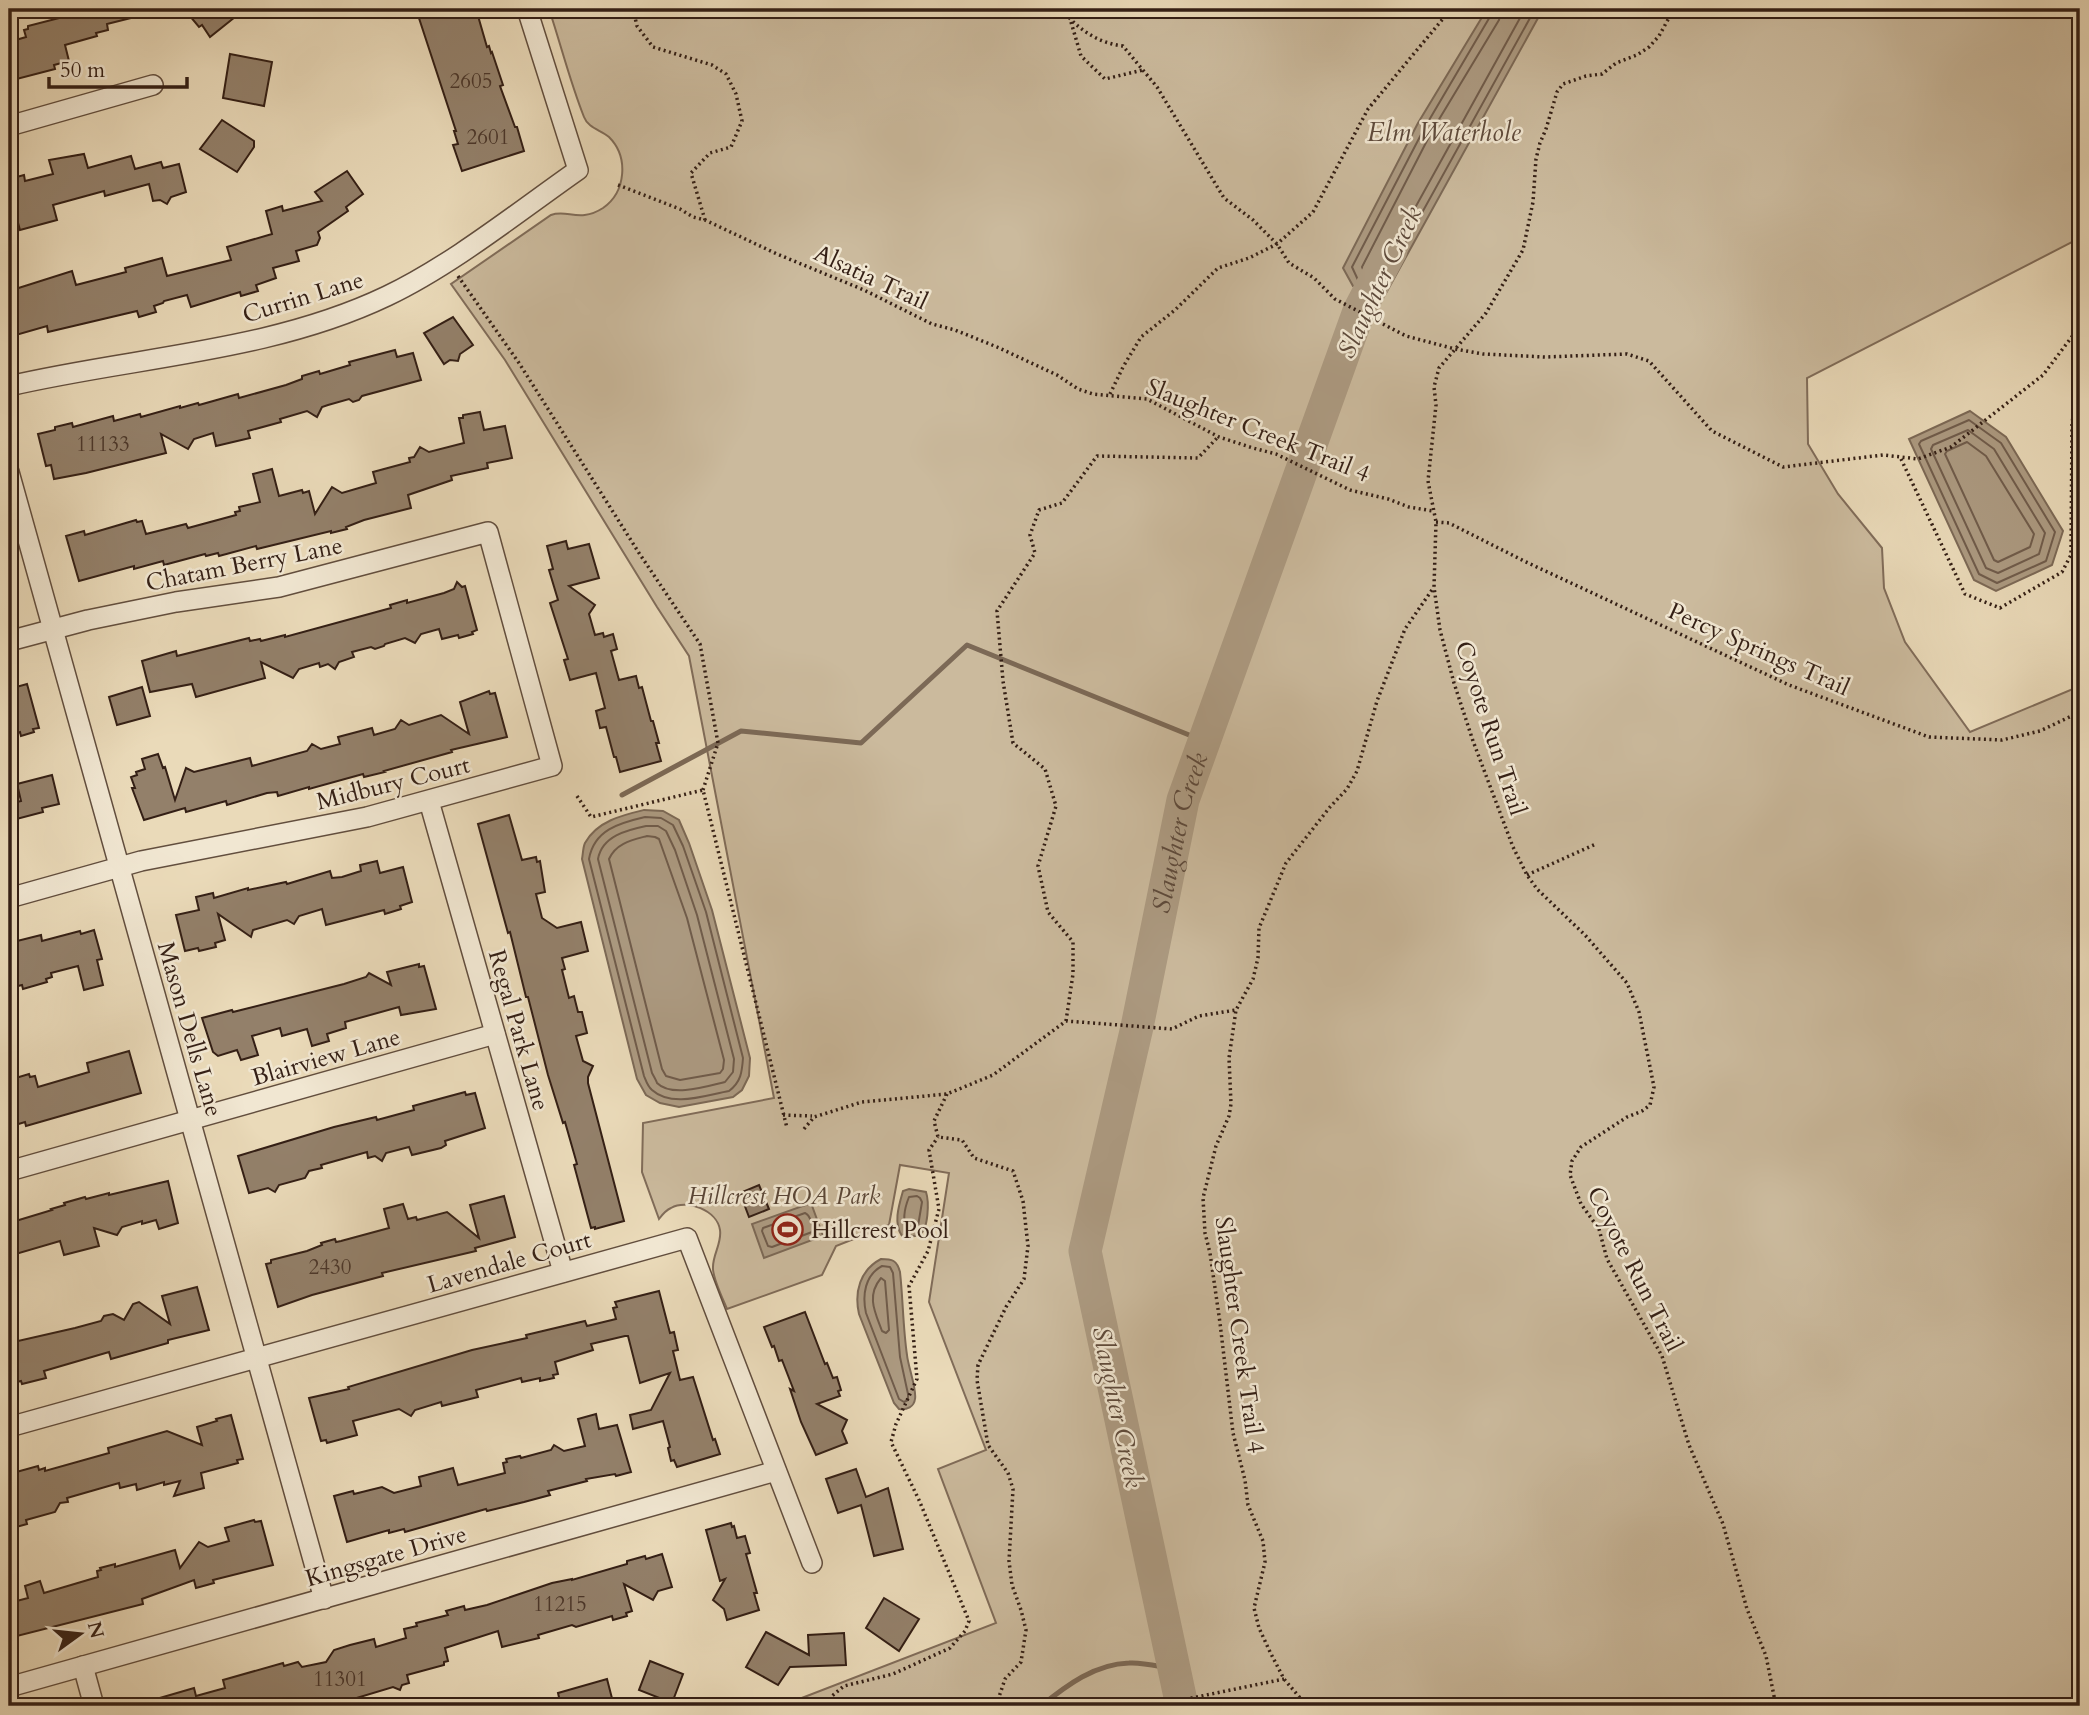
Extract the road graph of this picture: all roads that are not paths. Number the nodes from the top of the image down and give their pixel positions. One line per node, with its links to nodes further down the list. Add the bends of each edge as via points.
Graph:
1 (527, 9): 4 (street, Currin Lane, via 578,170 447,261 387,296 346,313 224,346)
2 (153, 85): 3 (street)
3 (9, 126)
4 (9, 386)
5 (9, 472): 7 (street, Mason Dells Lane)
6 (488, 532): 7 (street, Chatam Berry Lane, via 279,586); 9 (street, Midbury Court, via 552,766)
7 (52, 629): 8 (street, Chatam Berry Lane); 10 (street, Mason Dells Lane)
8 (9, 641)
9 (429, 801): 10 (street, Midbury Court); 12 (street, Regal Park Lane)
10 (119, 867): 11 (street, Midbury Court); 13 (street, Mason Dells Lane)
11 (9, 898)
12 (495, 1034): 13 (street, Blairview Lane); 15 (street, Regal Park Lane)
13 (190, 1121): 14 (street, Blairview Lane); 16 (street, Mason Dells Lane)
14 (9, 1171)
15 (563, 1272): 16 (street, Lavendale Court); 18 (street, Lavendale Court, via 687,1238)
16 (257, 1358): 17 (street, Lavendale Court); 20 (street, Mason Dells Lane)
17 (9, 1427)
18 (776, 1471): 19 (street, Lavendale Court); 20 (street, Kingsgate Drive)
19 (812, 1563)
20 (324, 1599): 21 (street, Kingsgate Drive)
21 (83, 1666): 22 (street, Kingsgate Drive); 23 (street)
22 (9, 1687)
23 (94, 1706)

